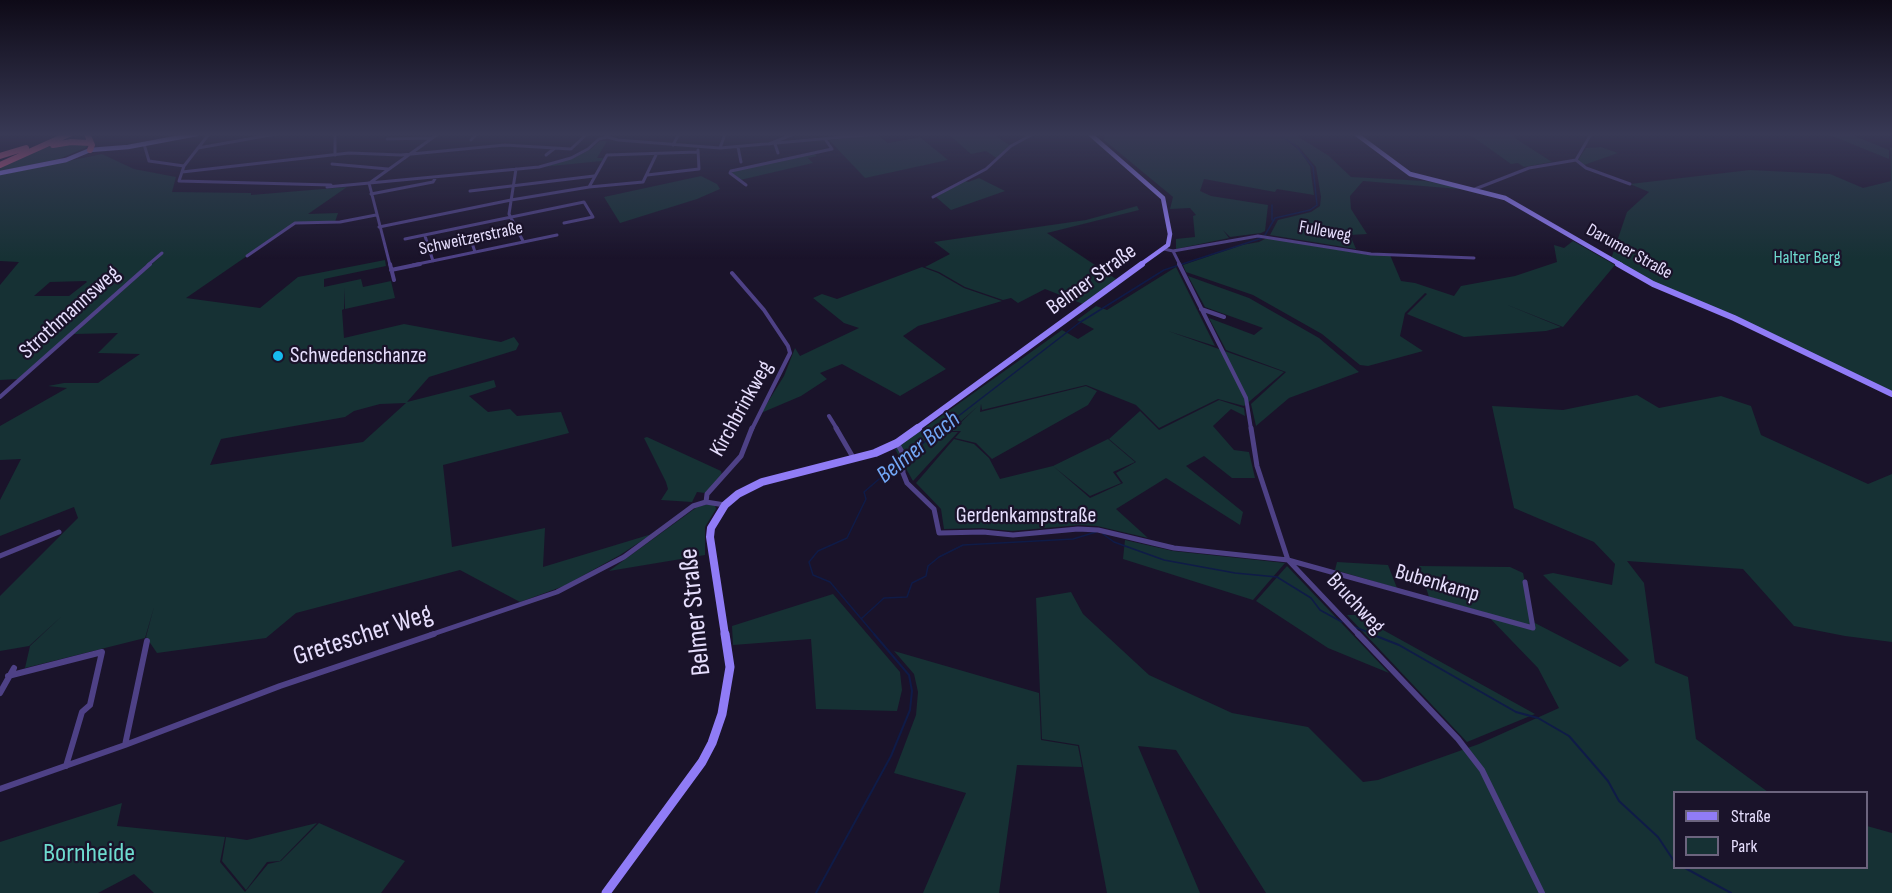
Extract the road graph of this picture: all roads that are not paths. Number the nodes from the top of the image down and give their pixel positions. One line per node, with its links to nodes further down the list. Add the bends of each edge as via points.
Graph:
1 (647, 175): 19 (street, via 643,182)
2 (181, 176): 17 (street, via 179,181)
3 (379, 176): 14 (street)
4 (449, 176): 13 (street)
5 (515, 176): 18 (street)
6 (594, 176): 18 (street); 19 (street)
7 (734, 176): 16 (street)
8 (973, 176): 24 (street)
9 (1138, 176): 35 (street, Belmer Straße, via 1163,198 1170,240)
10 (1415, 176): 21 (street, Darumer Straße)
11 (1509, 176): 21 (street)
12 (1607, 176): 15 (street)
13 (436, 177): 14 (street); 23 (street, via 433,182)
14 (369, 183): 17 (street); 23 (street)
15 (1630, 184)
16 (746, 185)
17 (343, 186): 20 (street)
18 (513, 186): 22 (street); 25 (street)
19 (589, 187): 25 (street)
20 (327, 188)
21 (1474, 189): 47 (street, Darumer Straße, via 1505,198 1653,284 1728,315)
22 (470, 191)
23 (371, 194): 26 (street)
24 (933, 197)
25 (511, 200): 27 (street); 29 (street)
26 (376, 215): 29 (street); 39 (street, via 340,222 295,223)
27 (511, 217): 28 (street, via 584,202 593,217); 30 (street); 32 (street)
28 (564, 223)
29 (379, 227): 42 (street)
30 (519, 232): 34 (street); 37 (street, via 472,243)
31 (557, 235): 34 (street, Schweitzerstraße)
32 (425, 236): 33 (street); 41 (street)
33 (405, 239)
34 (523, 242): 37 (street, Schweitzerstraße)
35 (1164, 249): 36 (street); 50 (street, Belmer Straße)
36 (1173, 251): 40 (street, Fulleweg, via 1258,236 1371,254); 45 (street, Bruchweg)
37 (475, 252): 41 (street, Schweitzerstraße)
38 (162, 254): 48 (street, Strothmannsweg)
39 (247, 256)
40 (1474, 258)
41 (433, 261): 42 (street, Schweitzerstraße)
42 (391, 270): 44 (street)
43 (732, 273): 52 (street, Kirchbrinkweg, via 764,310 790,353 758,413 741,456 707,495)
44 (394, 280)
45 (1201, 309): 46 (street); 56 (street, Bruchweg, via 1246,398 1257,466)
46 (1224, 317)
47 (1892, 394)
48 (0, 397)
49 (829, 416): 51 (street)
50 (897, 443): 51 (street, Belmer Straße); 56 (street, Gerdenkampstraße, via 907,483 934,510 939,533 983,531 1012,535 1098,530 1174,548)
51 (854, 459): 53 (street, Belmer Straße, via 762,482)
52 (706, 502): 53 (street); 62 (street, Gretescher Weg, via 687,511 624,557 557,592 280,686)
53 (725, 505): 65 (street, Belmer Straße, via 710,537 730,667 722,714 702,762)
54 (60, 532): 55 (street)
55 (0, 556)
56 (1288, 560): 57 (street, Bubenkamp, via 1533,628); 66 (street, Bruchweg, via 1458,739 1482,770)
57 (1525, 582)
58 (147, 641): 62 (street)
59 (14, 668): 60 (street)
60 (8, 676): 61 (street); 63 (street, via 102,652 90,705 82,712)
61 (0, 693)
62 (125, 745): 63 (street, Gretescher Weg)
63 (66, 766): 64 (street, Gretescher Weg)
64 (0, 789)
65 (606, 893)
66 (1542, 893)

